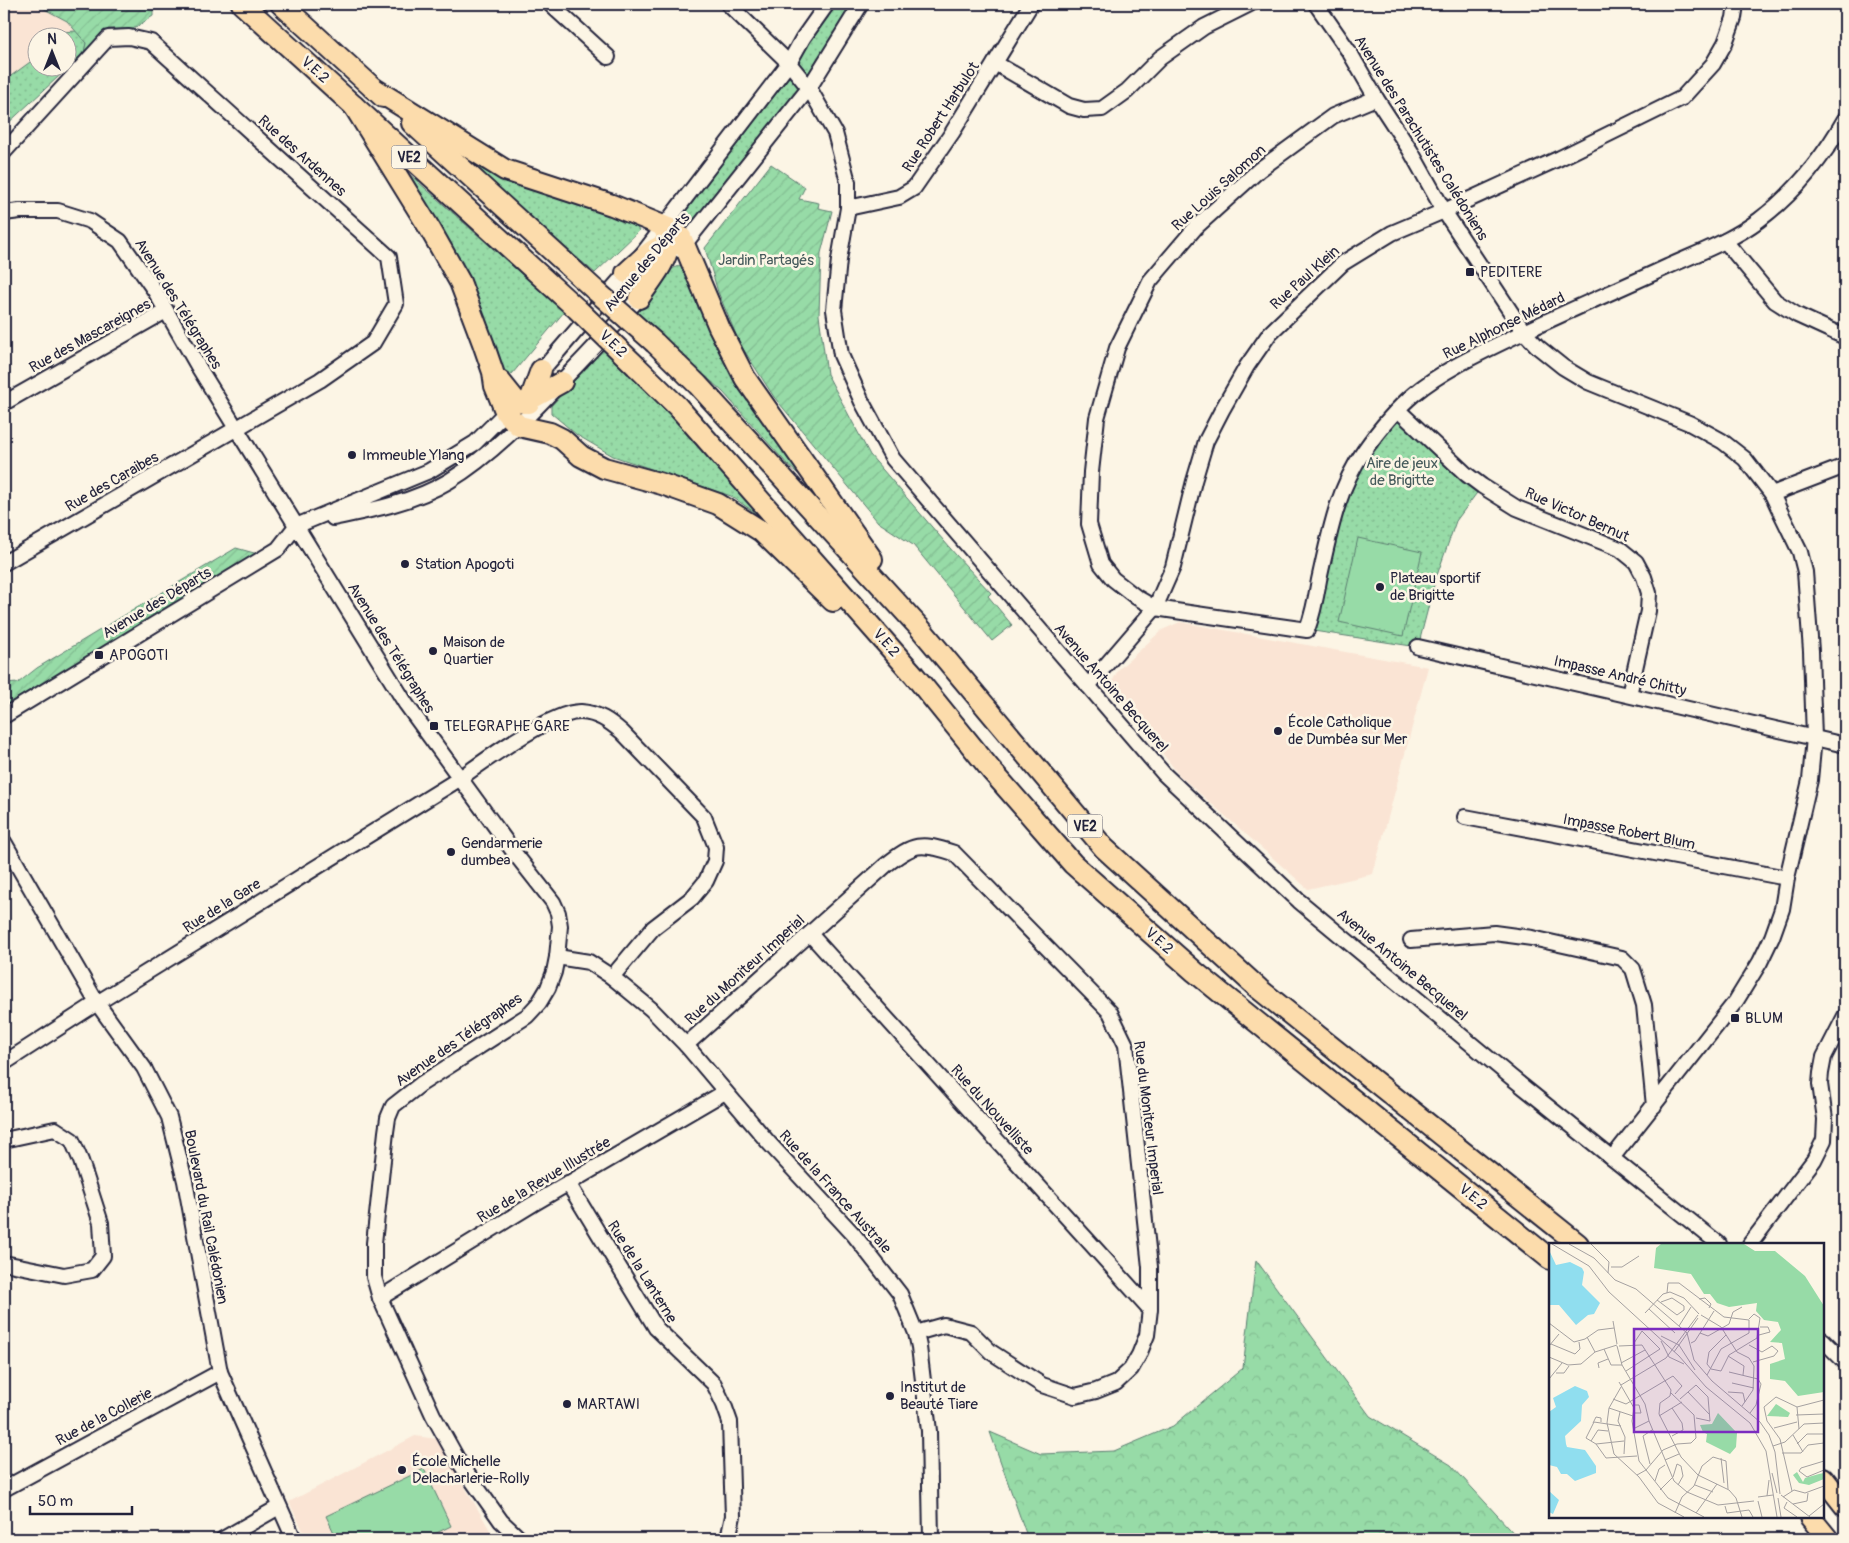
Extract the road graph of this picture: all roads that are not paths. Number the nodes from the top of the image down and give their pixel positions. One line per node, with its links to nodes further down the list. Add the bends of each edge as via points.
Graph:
1 (242, 4): 17 (highway, V.E.2 / VE2)
2 (281, 4): 14 (highway, V.E.2 / VE2)
3 (550, 4): 11 (street)
4 (728, 4): 12 (street, Avenue Antoine Becquerel)
5 (827, 4): 12 (street, Avenue des Départs)
6 (860, 4): 15 (street, Avenue des Départs)
7 (1030, 4): 13 (street, Rue Robert Harbulot)
8 (1250, 4): 13 (street, via 1204,27 1160,58 1102,109 1084,110 1068,106)
9 (1316, 4): 16 (street, Avenue des Parachutistes Calédoniens)
10 (1736, 4): 21 (street, Rue Paul Klein, via 1725,43 1717,57 1682,98)
11 (608, 57)
12 (789, 63): 15 (street, Avenue Antoine Becquerel); 23 (street, Avenue des Départs)
13 (994, 63): 20 (street, Rue Robert Harbulot, via 914,188 899,198)
14 (373, 88): 23 (highway, via 506,170 612,205); 41 (highway, V.E.2 / VE2, bridge, via 705,392)
15 (809, 88): 20 (street, Avenue Antoine Becquerel, via 835,133 848,182); 23 (street, Avenue des Départs)
16 (1376, 98): 21 (street, Avenue des Parachutistes Calédoniens); 40 (street, Rue Louis Salomon, via 1326,121 1259,170 1196,227 1150,282 1117,348 1097,418 1090,524 1101,564 1113,579)
17 (354, 106): 34 (highway, via 460,282 493,372 495,386); 43 (highway, V.E.2 / VE2, bridge, via 577,309 678,406)
18 (1845, 119): 24 (street, Rue Alphonse Médard, via 1832,142 1801,182 1758,220)
19 (4, 152): 35 (street, Rue des Ardennes, via 108,38 129,37 151,42 389,257 396,304 373,343 331,374)
20 (848, 208): 44 (street, Avenue Antoine Becquerel, via 834,310 841,356 862,402 893,460)
21 (1444, 211): 28 (street, Avenue des Parachutistes Calédoniens); 40 (street, Rue Paul Klein, via 1392,233 1343,263 1270,332 1247,366 1206,441 1173,567)
22 (4, 213): 27 (street, Avenue des Télégraphes, via 58,211 90,221 120,241)
23 (672, 238): 25 (highway); 26 (highway, via 663,262); 41 (highway, via 697,278 745,378)
24 (1725, 241): 28 (street, Rue Alphonse Médard); 29 (street, via 1775,300 1797,315)
25 (626, 273): 30 (street, Avenue des Départs)
26 (639, 298): 31 (street, Avenue des Départs)
27 (166, 311): 32 (street, Rue des Mascareignes); 35 (street, Avenue des Télégraphes)
28 (1524, 332): 33 (street, Rue Alphonse Médard, via 1457,364 1413,395); 37 (street, Avenue des Parachutistes Calédoniens, via 1563,367 1588,382 1689,423 1722,441 1745,460)
29 (1845, 337)
30 (541, 370): 34 (highway)
31 (562, 382): 34 (highway)
32 (4, 403)
33 (1398, 410): 40 (street, Rue Alphonse Médard, via 1364,452 1339,498 1307,630); 45 (street, Rue Victor Bernut, via 1482,486 1517,508 1620,549 1636,562 1649,593)
34 (520, 411): 38 (street, Avenue des Départs, via 429,472); 43 (highway, via 581,456 604,468 718,504 761,531)
35 (236, 429): 38 (street, Avenue des Télégraphes); 39 (street, Rue des Caraibes)
36 (1845, 466): 37 (street)
37 (1772, 494): 47 (street, Avenue des Parachutistes Calédoniens, via 1800,552 1804,572)
38 (296, 526): 46 (street, Avenue des Départs, via 278,549); 49 (street, Avenue des Télégraphes, via 406,704)
39 (4, 563)
40 (1155, 608): 44 (street, Rue Paul Klein)
41 (919, 626): 66 (highway, V.E.2 / VE2, via 1104,848 1260,989)
42 (1418, 647): 45 (street, Impasse André Chitty)
43 (914, 675): 69 (highway, V.E.2 / VE2, via 990,770 1080,870 1195,972)
44 (1088, 686): 64 (street, Avenue Antoine Becquerel, via 1164,774 1299,901)
45 (1629, 695): 47 (street, Impasse André Chitty)
46 (4, 716)
47 (1814, 738): 48 (street, Impasse André Chitty); 52 (street, Avenue des Parachutistes Calédoniens, via 1810,780)
48 (1845, 745)
49 (459, 779): 55 (street, Avenue des Télégraphes, via 553,902 560,926); 56 (street, Rue de la Gare, via 552,719 580,712 608,720 704,817 716,848 715,861 706,881 692,898 653,928); 57 (street, Rue de la Gare)
50 (1465, 817): 52 (street, Impasse Robert Blum)
51 (4, 842): 57 (street, Boulevard du Rail Calédonien)
52 (1787, 878): 62 (street, Avenue des Parachutistes Calédoniens, via 1782,909 1760,962 1736,1001)
53 (810, 934): 59 (street, Rue du Moniteur Imperial); 72 (street, Rue du Nouvelliste); 72 (street, Rue du Moniteur Imperial, via 905,850 928,845 954,853 1110,1012 1126,1044 1150,1267)
54 (1411, 940): 62 (street, via 1494,933 1622,958 1633,969 1644,1005)
55 (557, 957): 56 (street, Rue de la France Australe, via 589,962); 71 (street, Avenue des Télégraphes, via 548,988 527,1016 421,1084 393,1106 386,1132 374,1242 374,1277)
56 (612, 977): 59 (street, Rue de la France Australe, via 651,1009)
57 (97, 1002): 60 (street, Rue de la Gare); 76 (street, Boulevard du Rail Calédonien, via 144,1068 169,1117 185,1181)
58 (1845, 1016): 68 (street, via 1824,1057 1821,1073 1824,1140 1814,1160)
59 (686, 1045): 61 (street, Rue de la France Australe)
60 (4, 1063)
61 (725, 1092): 65 (street, Rue de la Revue Illustrée); 73 (street, Rue de la France Australe, via 868,1251 900,1294)
62 (1654, 1106): 64 (street, Avenue des Parachutistes Calédoniens)
63 (4, 1140): 70 (street, via 55,1130 72,1140 101,1224 103,1256 92,1270 64,1275)
64 (1612, 1158): 67 (street, Avenue Antoine Becquerel)
65 (568, 1183): 71 (street, Rue de la Revue Illustrée); 85 (street, Rue de la Lanterne, via 656,1328 714,1384 724,1405 730,1422 733,1516)
66 (1577, 1243)
67 (1718, 1243)
68 (1751, 1243)
69 (1549, 1258)
70 (4, 1263)
71 (380, 1298): 84 (street, Avenue des Télégraphes, via 433,1415 459,1462 501,1521)
72 (1150, 1309): 73 (street, Rue du Moniteur Imperial, via 1146,1335 1131,1370 1116,1383 1075,1396 1042,1385 991,1352 971,1332 944,1325)
73 (916, 1333): 86 (street, Rue de la France Australe, via 929,1431)
74 (1824, 1341): 75 (street)
75 (1845, 1362)
76 (220, 1372): 78 (street, Rue de la Collerie); 80 (street, Boulevard du Rail Calédonien)
77 (1824, 1479): 79 (highway)
78 (4, 1489)
79 (1845, 1506)
80 (279, 1508): 82 (street); 83 (street, Boulevard du Rail Calédonien)
81 (1811, 1518): 87 (highway)
82 (222, 1539)
83 (294, 1539)
84 (520, 1539)
85 (728, 1539)
86 (932, 1539)
87 (1828, 1539)

